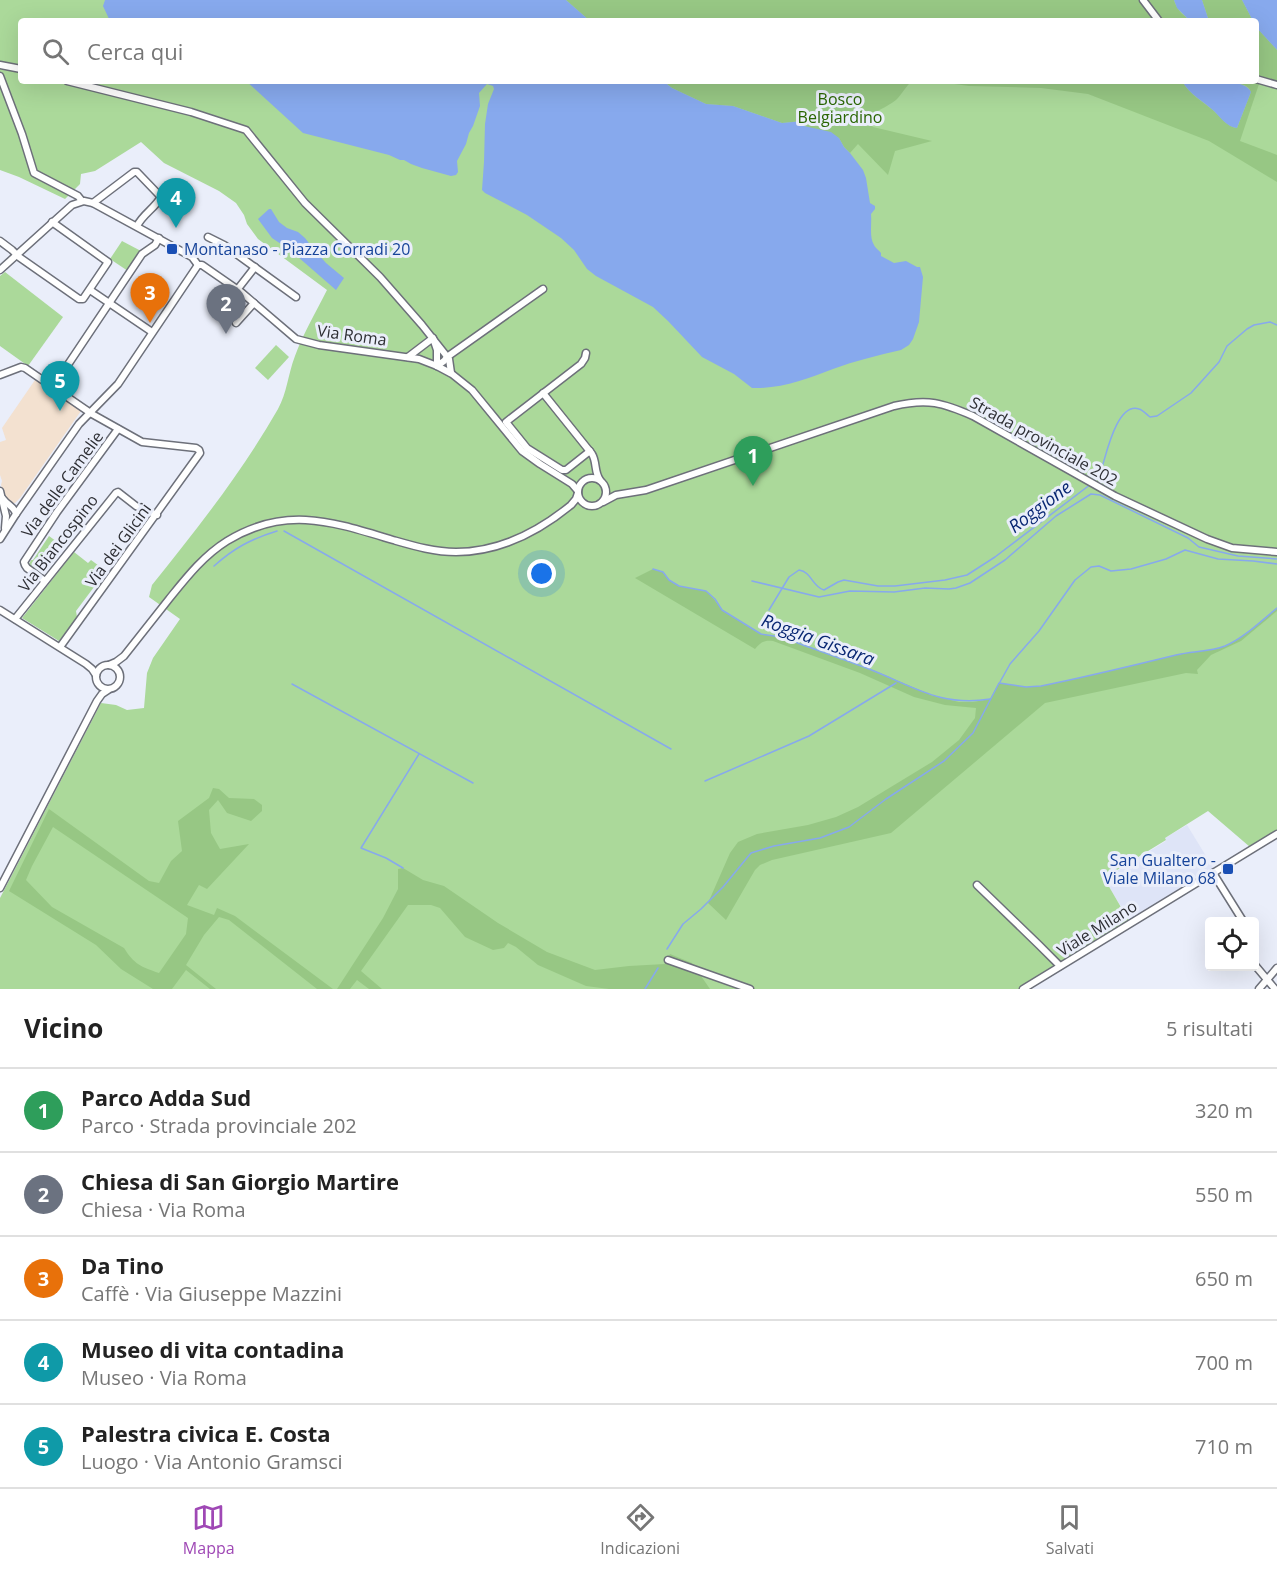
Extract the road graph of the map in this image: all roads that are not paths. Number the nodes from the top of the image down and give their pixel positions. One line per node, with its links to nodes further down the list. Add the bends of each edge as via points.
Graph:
1 (1143, 0): 2 (street)
2 (1157, 18)
3 (0, 65): 4 (street)
4 (18, 68)
5 (0, 76): 9 (street, via 34,172)
6 (1259, 80): 8 (street)
7 (79, 84): 28 (street, via 246,130 304,203 380,277)
8 (1277, 85)
9 (82, 201): 10 (street, Via Roma); 11 (street)
10 (93, 203): 12 (street, Via Roma); 12 (street, via 135,172 161,196)
11 (52, 222): 16 (street); 21 (street, via 108,262)
12 (136, 226): 14 (street, Via Roma)
13 (208, 237): 18 (street)
14 (159, 238): 17 (street, Via Roma, via 194,258); 24 (street, via 142,254)
15 (0, 241): 16 (street)
16 (16, 255): 19 (street); 21 (street, via 79,298)
17 (198, 265): 22 (street, Via Roma); 27 (street)
18 (255, 267): 22 (street); 23 (street)
19 (0, 270)
20 (543, 289): 31 (street)
21 (90, 290): 24 (street)
22 (237, 290): 25 (street, Via Roma)
23 (296, 297)
24 (109, 303): 27 (street); 35 (street)
25 (254, 303): 26 (street); 30 (street, Via Roma, via 300,340)
26 (236, 323)
27 (153, 332): 37 (street, via 118,384)
28 (433, 339): 30 (street); 31 (street); 32 (street, via 438,350)
29 (586, 353): 36 (street, via 581,364)
30 (408, 357): 32 (street, Via Roma)
31 (447, 357): 32 (street, via 444,362); 33 (street)
32 (435, 362): 33 (street, Via Roma)
33 (452, 374): 43 (street, Via Roma, via 472,390 522,452)
34 (0, 375): 35 (street, via 23,367)
35 (53, 387): 37 (street)
36 (543, 393): 39 (street); 39 (street, via 506,423 533,452 563,471)
37 (90, 413): 38 (street); 48 (street)
38 (118, 429): 54 (street, Via dei Glicini, via 142,442 198,448 198,457); 58 (street, Via delle Camelie, via 24,562 24,566)
39 (590, 451): 40 (street)
40 (595, 467): 41 (street, Strada provinciale 202); 42 (street)
41 (586, 480): 42 (street); 43 (street); 45 (street, Strada provinciale 202)
42 (600, 480): 44 (street)
43 (569, 482): 45 (street, Via Roma)
44 (605, 486): 47 (street); 49 (street)
45 (578, 492): 50 (street, via 580,500); 52 (street, Strada provinciale 202, via 573,504)
46 (1, 494): 51 (street)
47 (623, 494): 49 (street, Strada provinciale 202); 57 (street, Strada provinciale 202, via 646,490 894,406 940,403 973,416 1115,496 1216,543)
48 (24, 502): 51 (street); 53 (street)
49 (603, 502): 50 (street, Strada provinciale 202)
50 (588, 506): 52 (street, Strada provinciale 202, via 576,506)
51 (8, 509): 53 (street); 55 (street)
52 (561, 513): 62 (street, Strada provinciale 202, via 514,541 463,552 426,549 318,520 295,519 251,529 208,555)
53 (15, 514): 55 (street)
54 (157, 514): 58 (street, Via Biancospino, via 116,493); 61 (street, Via dei Glicini)
55 (4, 531): 56 (street)
56 (0, 539)
57 (1277, 552)
58 (45, 580): 60 (street, Via Biancospino)
59 (0, 610): 60 (street)
60 (15, 619): 61 (street)
61 (60, 648): 63 (street)
62 (124, 656): 64 (street, Strada provinciale 202); 65 (street, Strada provinciale 202)
63 (86, 664): 64 (street); 66 (street)
64 (106, 666): 65 (street); 66 (street, Strada provinciale 202)
65 (119, 673): 68 (street, Strada provinciale 202, via 119,683)
66 (96, 675): 67 (street, Strada provinciale 202)
67 (99, 686): 68 (street); 69 (street, Strada provinciale 202)
68 (108, 690): 69 (street, Strada provinciale 202)
69 (97, 701): 73 (street, Strada provinciale 202)
70 (1277, 834): 71 (street, Viale Milano)
71 (1213, 873): 74 (street); 76 (street, Viale Milano)
72 (977, 885): 76 (street)
73 (0, 888)
74 (1240, 917)
75 (668, 960): 81 (street)
76 (1060, 966): 82 (street, Viale Milano)
77 (1259, 968): 79 (street, via 1266,973)
78 (1259, 969): 80 (street)
79 (1276, 970): 80 (street)
80 (1268, 980): 83 (street); 84 (street)
81 (750, 989)
82 (1023, 989)
83 (1259, 989)
84 (1275, 989)

